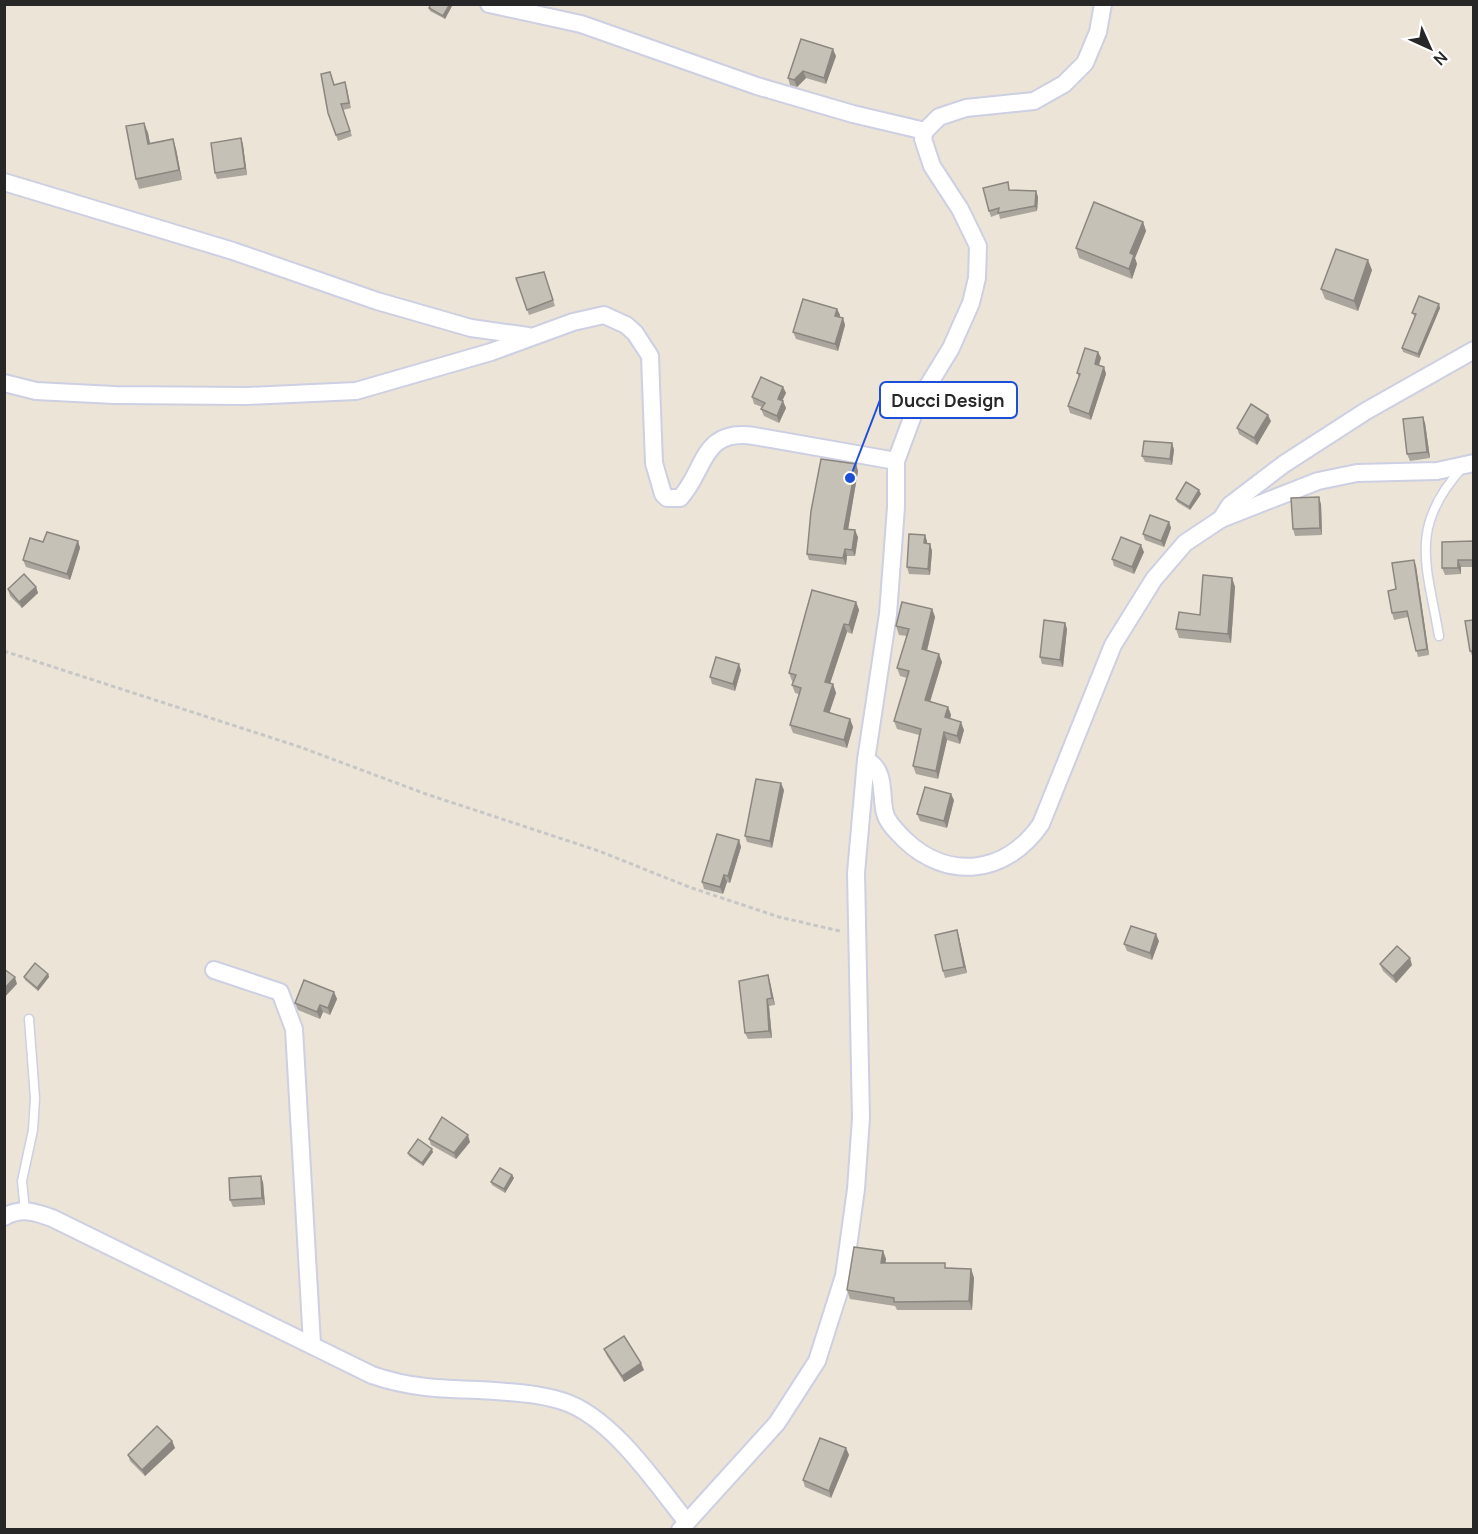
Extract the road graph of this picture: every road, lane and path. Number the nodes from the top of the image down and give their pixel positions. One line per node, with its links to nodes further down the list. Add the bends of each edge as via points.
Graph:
1 (489, 4): 3 (street, via 581,24 758,86)
2 (1103, 4): 3 (street, via 1098,32 1085,63 1064,84 1034,101 966,108 939,117)
3 (925, 131): 8 (street, via 923,139 932,166 978,246 977,278 971,303 951,348 918,402)
4 (4, 182): 5 (street, via 233,251 377,301 471,328)
5 (532, 337): 7 (street, via 356,391 125,396 36,391); 8 (street, via 604,315 626,325 642,340 650,356 654,463 663,494 672,500 683,495 708,450 734,435)
6 (1473, 350): 10 (street, via 1366,411 1284,464 1230,505)
7 (4, 383)
8 (896, 460): 13 (street, via 888,614)
9 (1469, 464): 10 (street, via 1437,471 1358,473 1318,481); 11 (lane, via 1446,486 1430,516 1424,545)
10 (1221, 519): 13 (street, via 1185,543 1154,579 1131,615 1094,687 1041,824 1011,854 968,867 952,867 926,856 903,838 885,815 880,775)
11 (1439, 636)
12 (4, 651): 14 (path, via 300,747 779,917)
13 (867, 760): 14 (street, via 856,873)
14 (857, 935): 20 (street, via 861,1118 844,1276 832,1317 817,1361 777,1424)
15 (214, 970): 19 (street, via 280,993 294,1029)
16 (29, 1019): 17 (lane, via 35,1098 22,1181)
17 (25, 1211): 18 (street); 19 (street, via 52,1218)
18 (4, 1217)
19 (312, 1344): 20 (street, via 396,1383 422,1389 535,1396 577,1407 614,1436)
20 (683, 1525)

